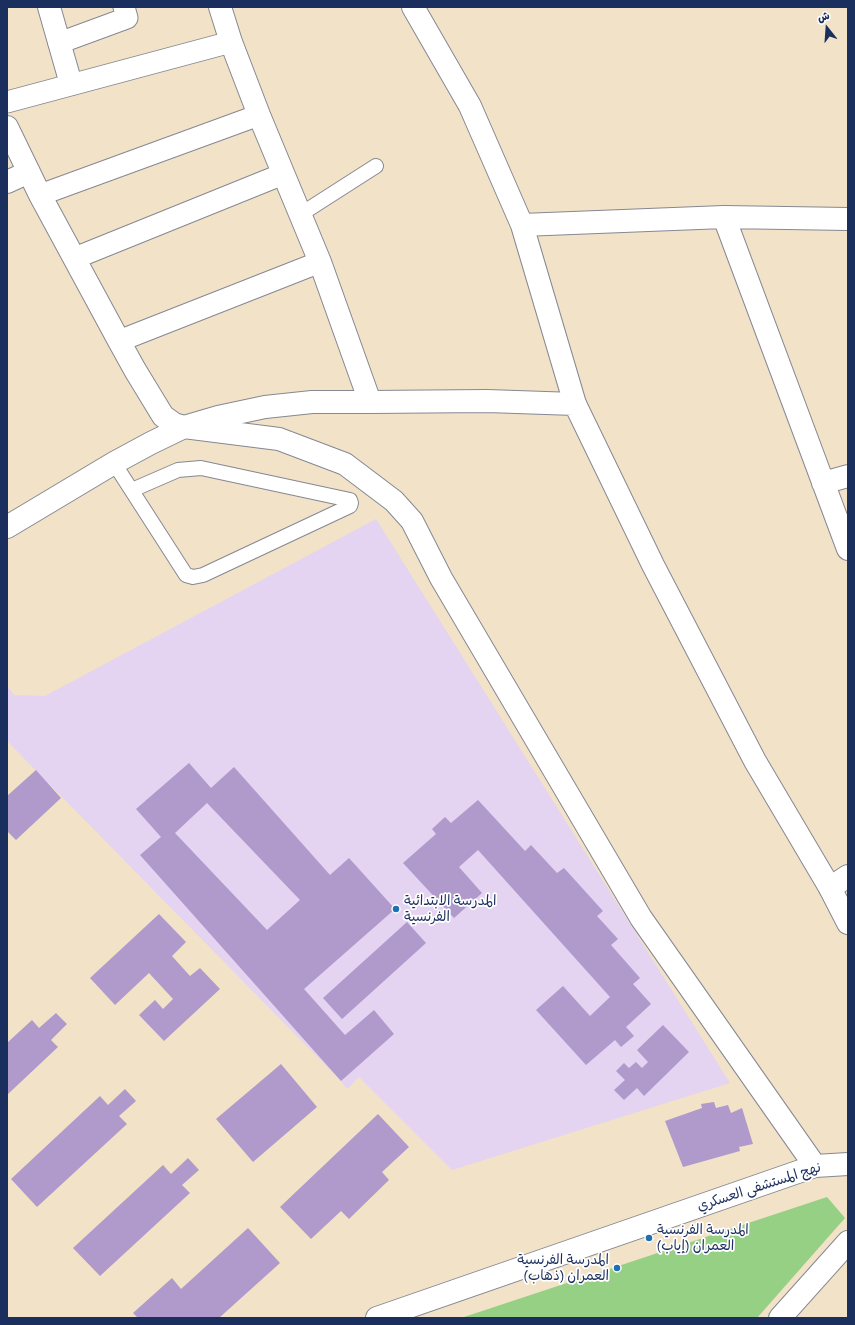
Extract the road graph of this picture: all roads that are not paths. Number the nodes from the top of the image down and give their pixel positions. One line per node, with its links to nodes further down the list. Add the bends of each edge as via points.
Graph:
1 (49, 7): 5 (street)
2 (124, 7): 5 (street, via 127,18)
3 (220, 7): 6 (street)
4 (413, 7): 19 (street, via 470,106)
5 (59, 42): 7 (street)
6 (231, 42): 7 (street); 9 (street)
7 (71, 84): 8 (street)
8 (7, 102)
9 (259, 115): 13 (street); 15 (street)
10 (7, 127): 12 (street)
11 (376, 166): 16 (lane)
12 (29, 172): 14 (street); 15 (street)
13 (283, 174): 16 (street); 20 (street)
14 (7, 182)
15 (40, 195): 20 (street)
16 (301, 214): 21 (street)
17 (724, 217): 18 (street); 19 (street); 28 (street)
18 (848, 219)
19 (522, 225): 24 (street)
20 (75, 258): 22 (street)
21 (320, 262): 22 (street); 23 (street)
22 (119, 342): 25 (street, via 163,416)
23 (370, 402): 24 (street, via 487,401); 25 (street, via 312,402 265,407)
24 (575, 404): 33 (street, via 653,565 755,761)
25 (184, 427): 26 (street); 36 (street, via 279,439 345,464 394,501 412,521 441,578 641,918)
26 (114, 463): 29 (lane); 30 (street)
27 (848, 476): 28 (street)
28 (822, 483): 31 (street)
29 (132, 490): 29 (lane, via 178,470 201,468 350,500 351,503 350,506 193,577 186,574)
30 (7, 528)
31 (848, 549)
32 (848, 876): 33 (street)
33 (830, 888): 34 (street)
34 (848, 923)
35 (848, 1164): 36 (street, نهج المستشفى العسكري)
36 (815, 1166): 39 (street, نهج المستشفى العسكري)
37 (848, 1242): 38 (street)
38 (784, 1316)
39 (377, 1318)

